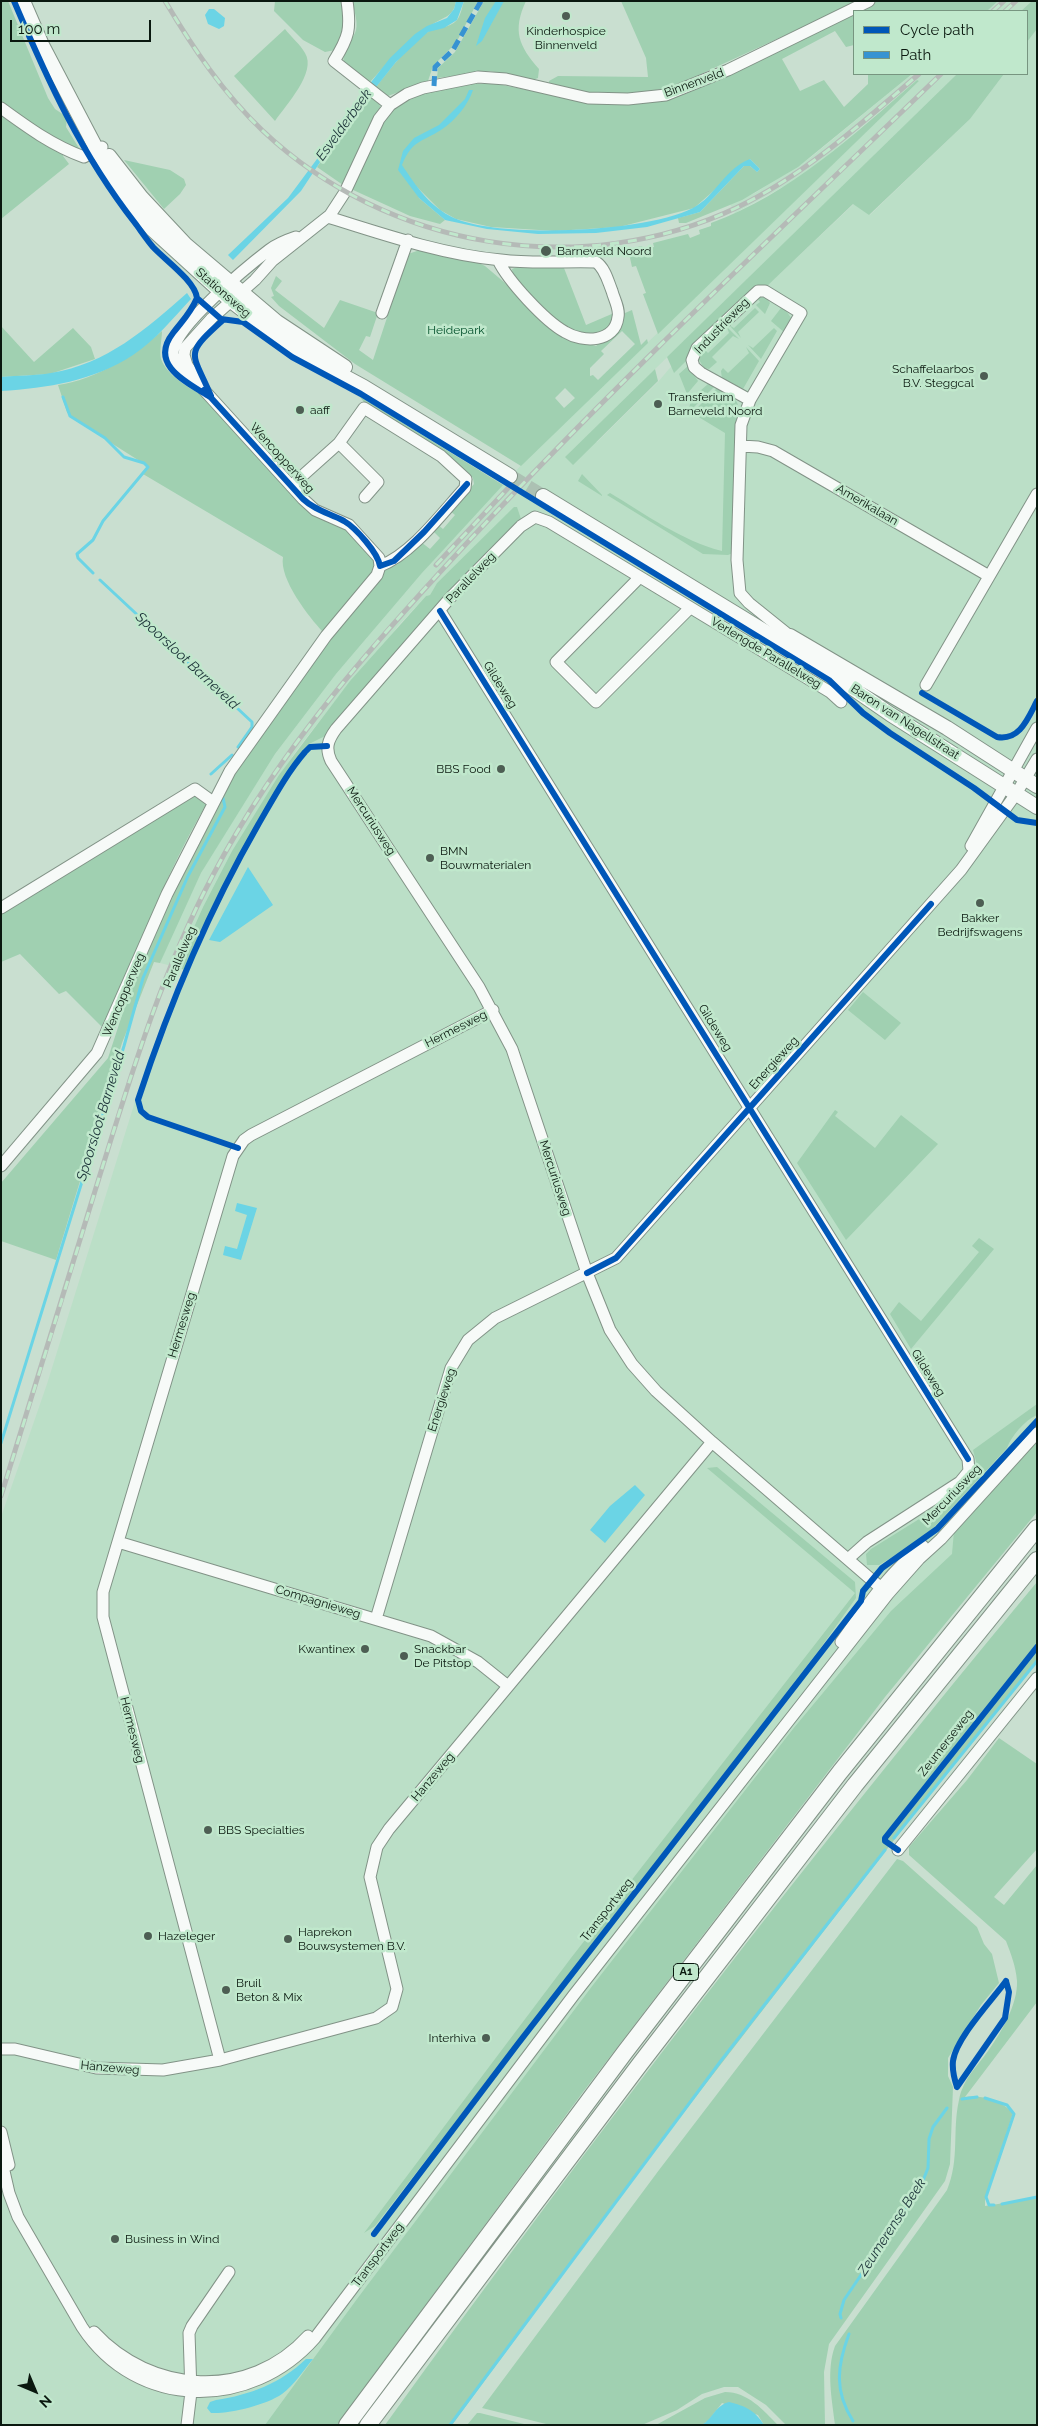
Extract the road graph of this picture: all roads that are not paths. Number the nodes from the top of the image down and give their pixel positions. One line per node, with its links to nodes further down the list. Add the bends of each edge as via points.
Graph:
1 (24, 1): 6 (main road, Stationsweg, via 42,46 80,120)
2 (346, 1): 4 (street, via 350,22 348,35 334,61)
3 (869, 1): 4 (street, Binnenveld, via 728,70 666,95 628,99 588,98 484,77 423,88)
4 (390, 105): 7 (street, Binnenveld, via 379,119 345,192)
5 (1, 108): 6 (street, via 68,152 84,157)
6 (99, 149): 11 (main road, Stationsweg, via 123,194 152,230)
7 (328, 217): 8 (street, Binnenveld); 9 (street)
8 (309, 232): 11 (street, Binnenveld, via 270,249); 12 (street, Binnenveld, via 272,261)
9 (408, 240): 10 (street); 13 (street)
10 (498, 260): 10 (street, via 508,279 564,332 594,339 605,336 616,325 619,311 602,267 596,262)
11 (225, 286): 12 (main road, Stationsweg); 14 (street, Wencopperweg, via 174,346 174,360 178,368)
12 (236, 296): 14 (street, Wencopperweg, via 185,348 187,365); 18 (main road, Stationsweg, via 295,350)
13 (382, 313)
14 (204, 390): 19 (street, Wencopperweg)
15 (750, 400): 15 (street, Industrieweg, via 701,373 692,360 697,348 760,290 801,313); 17 (street, via 743,417)
16 (339, 443): 19 (street); 21 (street, via 378,482); 23 (street, via 360,411 367,409 441,456 466,479 466,484 406,549 394,561)
17 (741, 446): 24 (street, Amerikalaan, via 773,451); 28 (street, Baron van Nagellstraat, via 737,560 740,593)
18 (513, 474)
19 (291, 486): 23 (street, Wencopperweg, via 315,510 350,525 379,558)
20 (1037, 494): 24 (street)
21 (365, 497)
22 (535, 517): 25 (street, Verlengde Parallelweg, via 549,522); 27 (street, Parallelweg, via 521,526)
23 (380, 566): 37 (street, Wencopperweg, via 375,580 326,636 276,705 230,771)
24 (989, 576): 29 (street)
25 (640, 577): 26 (street, Verlengde Parallelweg); 26 (street, via 556,662 596,702)
26 (690, 608): 30 (street, Verlengde Parallelweg, via 830,692)
27 (440, 611): 32 (street, Parallelweg, via 336,729); 42 (street, Gildeweg)
28 (790, 636): 34 (main road, Baron van Nagellstraat); 35 (main road, Baron van Nagellstraat, via 767,626 545,494 810,658 890,714)
29 (926, 685)
30 (841, 702)
31 (1037, 728): 34 (street)
32 (327, 746): 41 (street, Mercuriusweg, via 331,761)
33 (1037, 759): 34 (street)
34 (1025, 778): 35 (street, Energieweg); 36 (street, Energieweg)
35 (1004, 786): 36 (main road, Baron van Nagellstraat); 39 (street, Energieweg, via 971,846)
36 (1016, 794): 38 (main road, Baron van Nagellstraat); 39 (street, Energieweg, via 961,870)
37 (213, 802): 40 (street, via 194,789); 43 (street, Wencopperweg, via 167,894 97,1053)
38 (1037, 807)
39 (931, 904): 42 (street, Energieweg)
40 (1, 908)
41 (493, 1010): 44 (street, Mercuriusweg, via 512,1049); 49 (street, Hermesweg, via 251,1135 238,1148)
42 (750, 1106): 44 (street, Energieweg, via 616,1258); 47 (street, Gildeweg)
43 (1, 1166)
44 (587, 1273): 46 (street, Mercuriusweg, via 610,1330 632,1364 656,1391); 53 (street, Energieweg, via 495,1318 480,1328 460,1352 451,1368)
45 (1037, 1433): 52 (street, Mercuriusweg, via 951,1526 913,1554)
46 (712, 1442): 50 (street, Mercuriusweg); 55 (street, Hanzeweg)
47 (968, 1459): 50 (street, Mercuriusweg, via 969,1471 960,1482 867,1542)
48 (1037, 1528): 64 (highway, A1, via 834,1779 625,2052)
49 (118, 1542): 53 (street, Compagnieweg); 58 (street, Hermesweg, via 103,1592 103,1617)
50 (848, 1560): 52 (street, Mercuriusweg)
51 (1037, 1560): 65 (highway, A1, via 855,1785)
52 (884, 1591): 62 (street, Transportweg, via 315,2338 279,2371 256,2382 221,2391)
53 (376, 1620): 55 (street, Compagnieweg, via 431,1636 478,1662)
54 (1037, 1678): 56 (street)
55 (508, 1686): 58 (street, Hanzeweg, via 377,1847 370,1877 397,1989 392,2007 376,2018)
56 (898, 1850)
57 (1, 2048): 58 (street, Hanzeweg, via 96,2068 145,2071 185,2068)
58 (220, 2060)
59 (1, 2132): 62 (street, Transportweg, via 22,2212 92,2331 134,2365)
60 (1, 2158): 62 (street, Transportweg, via 18,2217 89,2338 112,2362 133,2375 160,2386)
61 (229, 2272): 62 (street, via 192,2326)
62 (190, 2387): 63 (street)
63 (187, 2425)
64 (347, 2425)
65 (368, 2425)

